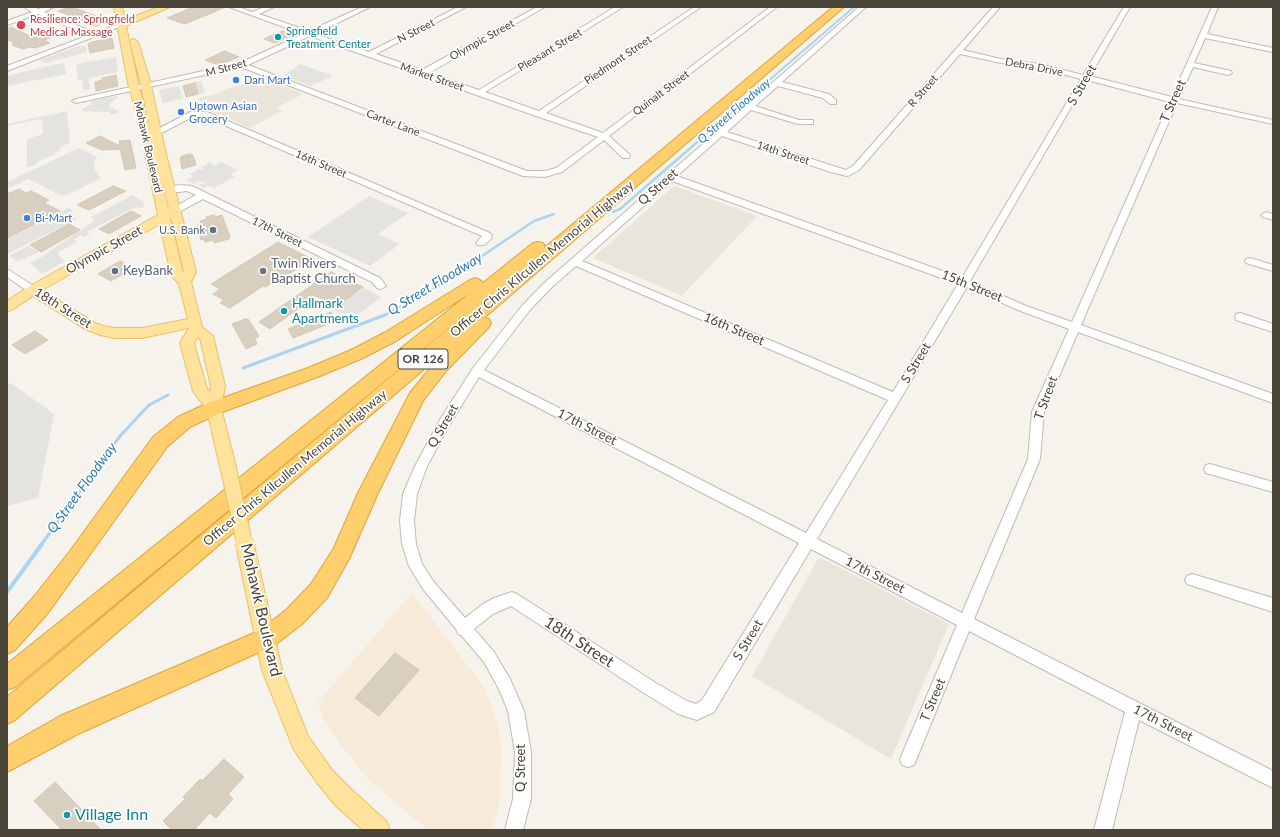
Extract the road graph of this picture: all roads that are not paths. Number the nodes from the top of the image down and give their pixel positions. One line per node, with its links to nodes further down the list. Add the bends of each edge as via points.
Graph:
1 (27, 7): 20 (street)
2 (51, 7): 20 (street)
3 (118, 7): 23 (main road, Mohawk Boulevard)
4 (126, 7): 23 (main road, Mohawk Boulevard)
5 (166, 7): 23 (main road)
6 (232, 7): 21 (street, Market Street)
7 (271, 7): 21 (street)
8 (367, 7): 24 (street, M Street)
9 (463, 7): 29 (street, N Street)
10 (542, 7): 33 (street, Olympic Street)
11 (620, 7): 39 (street, Pleasant Street)
12 (698, 7): 44 (street, Piedmont Street)
13 (771, 7): 49 (street, Quinalt Street)
14 (826, 7): 58 (highway, Officer Chris Kilcullen Memorial Highway / OR 126)
15 (838, 7): 58 (highway, Officer Chris Kilcullen Memorial Highway / OR 126)
16 (863, 7): 36 (street, Q Street)
17 (1215, 7): 26 (street, T Street)
18 (993, 8): 28 (street, R Street)
19 (1123, 8): 35 (street, S Street)
20 (38, 12): 22 (street); 25 (street)
21 (253, 14): 24 (street, Market Street)
22 (7, 23)
23 (125, 23): 25 (street); 37 (main road, Mohawk Boulevard); 38 (main road, Mohawk Boulevard)
24 (309, 34): 29 (street, Market Street); 31 (street, M Street)
25 (95, 35): 32 (street)
26 (1202, 35): 27 (street); 30 (street, T Street)
27 (1273, 50)
28 (958, 51): 35 (street, Debra Drive, via 1001,61 1040,66); 51 (street, R Street, via 856,168)
29 (369, 55): 33 (street, Market Street)
30 (1190, 64): 34 (street, T Street); 40 (street, T Street)
31 (242, 65): 37 (street, M Street); 52 (street, Carter Lane, via 526,174)
32 (7, 69)
33 (423, 73): 39 (street, Market Street)
34 (1228, 73)
35 (1086, 78): 40 (street, Debra Drive); 63 (street, S Street)
36 (777, 82): 42 (street, via 826,96); 43 (street, Q Street)
37 (146, 86): 38 (street, M Street); 48 (main road, Mohawk Boulevard)
38 (134, 88): 41 (street, M Street); 48 (main road, Mohawk Boulevard)
39 (479, 93): 44 (street, Market Street)
40 (1173, 100): 46 (street, Debra Drive); 69 (street, T Street)
41 (76, 101)
42 (833, 102)
43 (750, 106): 45 (street, via 798,122); 47 (street, Q Street)
44 (539, 114): 49 (street, Market Street)
45 (810, 122)
46 (1273, 122)
47 (720, 132): 51 (street, 14th Street); 53 (street, Q Street)
48 (151, 135): 54 (main road, Mohawk Boulevard); 56 (main road, Mohawk Boulevard); 57 (street, 16th Street, via 193,114 204,114 487,236)
49 (604, 136): 50 (street, Market Street); 52 (street, Quinalt Street, via 559,170)
50 (626, 156)
51 (847, 173)
52 (545, 174)
53 (670, 177): 59 (street, Q Street); 63 (street, 15th Street)
54 (170, 190): 55 (street, 17th Street, via 185,188); 56 (main road, Mohawk Boulevard)
55 (202, 195): 56 (street, Olympic Street); 64 (street, 17th Street, via 376,280)
56 (169, 214): 65 (main road, Olympic Street); 68 (main road, Mohawk Boulevard, via 177,275 185,282)
57 (481, 243)
58 (545, 247): 74 (highway, via 517,253 457,296 357,354); 82 (highway, via 540,268 471,334 416,398 368,493 342,553 319,591 294,617); 84 (highway, Officer Chris Kilcullen Memorial Highway / OR 126); 86 (highway, Officer Chris Kilcullen Memorial Highway / OR 126)
59 (574, 261): 71 (street, Q Street, via 525,309); 72 (street, 16th Street)
60 (1250, 261): 61 (street)
61 (1273, 268)
62 (7, 272): 65 (street, 18th Street)
63 (965, 282): 69 (street, 15th Street, via 1022,308); 72 (street, S Street)
64 (381, 286)
65 (33, 290): 66 (main road, Olympic Street); 68 (main road, 18th Street, via 100,330 115,333 142,332)
66 (7, 307)
67 (1240, 317): 70 (street)
68 (195, 325): 74 (main road, Mohawk Boulevard, via 206,336 218,386); 74 (main road, Mohawk Boulevard, via 187,343 200,391)
69 (1075, 327): 73 (street, 15th Street); 80 (street, T Street, via 1038,412 1034,459)
70 (1273, 328)
71 (477, 371): 77 (street, 17th Street); 81 (street, Q Street, via 445,421 421,466 410,494 407,521 416,566)
72 (895, 398): 77 (street, S Street)
73 (1273, 399)
74 (214, 408): 82 (main road, Mohawk Boulevard, bridge); 83 (highway, via 184,422 160,442 54,588)
75 (1210, 469): 76 (street)
76 (1273, 486)
77 (809, 540): 80 (street, 17th Street); 87 (street, S Street, via 708,706)
78 (1192, 580): 79 (street)
79 (1273, 605)
80 (965, 621): 85 (street, 17th Street); 88 (street, T Street)
81 (464, 629): 87 (street, 18th Street, via 488,609 512,599 650,688 684,708); 92 (street, Q Street, via 489,657 506,684 516,711 523,752 522,799)
82 (266, 638): 89 (highway, via 69,725); 91 (main road, Mohawk Boulevard, via 272,670 301,743 325,777)
83 (7, 643)
84 (7, 679)
85 (1134, 709): 90 (street, 17th Street); 93 (street)
86 (7, 712)
87 (697, 712)
88 (908, 759)
89 (7, 760)
90 (1273, 780)
91 (378, 830)
92 (514, 830)
93 (1103, 830)

